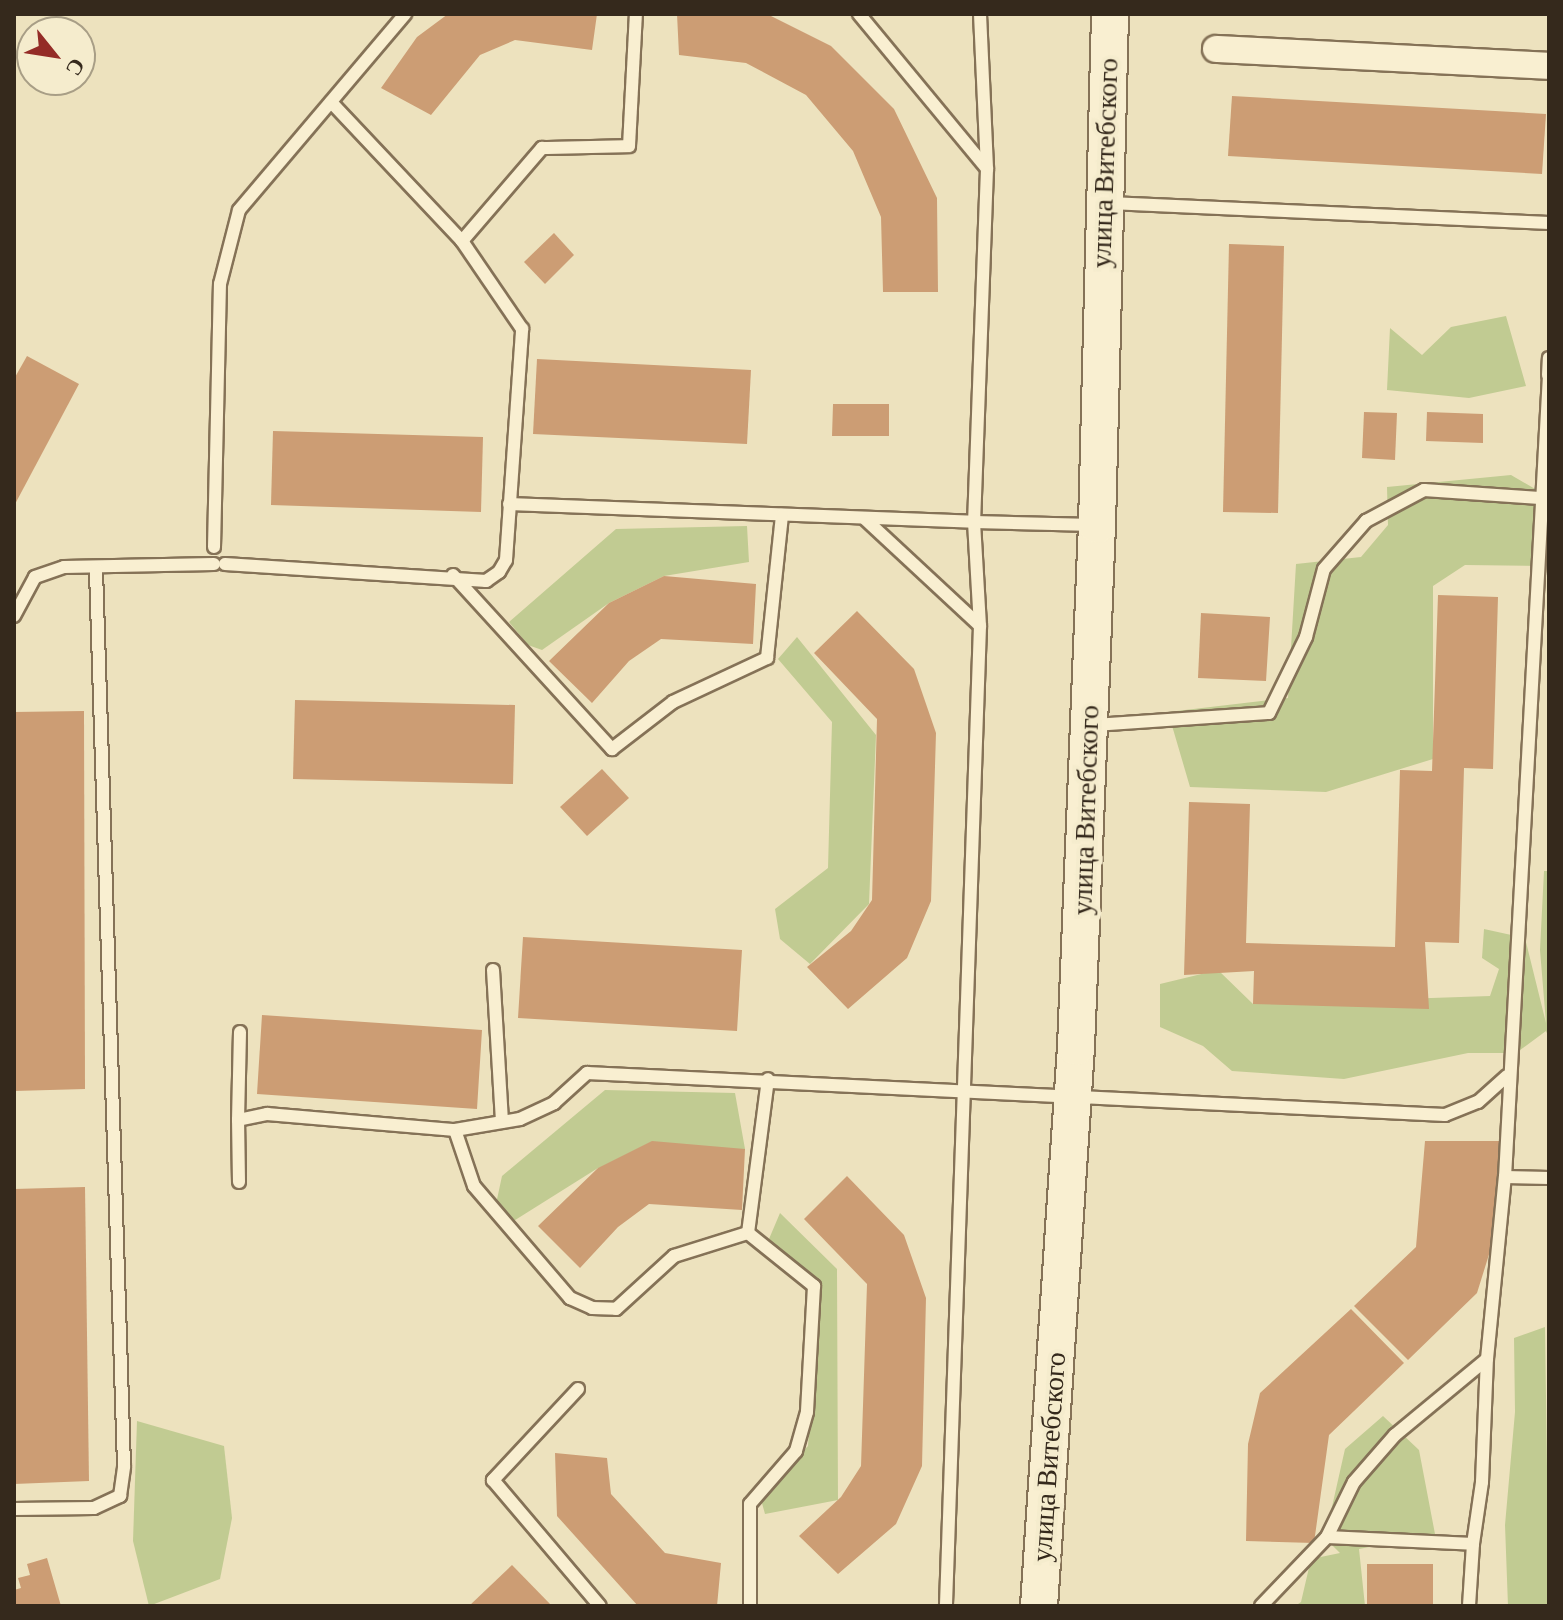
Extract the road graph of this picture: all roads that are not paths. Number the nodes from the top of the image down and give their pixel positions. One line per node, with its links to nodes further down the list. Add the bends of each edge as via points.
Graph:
1 (405, 14): 8 (lane)
2 (636, 14): 12 (lane, via 629,146 542,148)
3 (859, 14): 9 (lane)
4 (980, 14): 9 (lane)
5 (1110, 14): 10 (street, улица Витебского)
6 (1216, 49): 7 (street)
7 (1549, 66)
8 (331, 102): 12 (lane); 21 (lane, via 239,210 235,225 220,284 215,353)
9 (987, 169): 19 (lane)
10 (1103, 203): 11 (lane); 20 (street, улица Витебского)
11 (1549, 223)
12 (462, 241): 16 (lane, via 522,329)
13 (1549, 358): 14 (lane)
14 (1548, 375): 15 (lane)
15 (1540, 498): 26 (lane, via 1424,490 1366,521 1324,569 1306,637 1269,713); 29 (lane)
16 (509, 504): 17 (lane); 23 (lane, via 506,560 499,572 486,581)
17 (782, 515): 18 (lane); 23 (lane, via 767,658 673,702 612,749)
18 (865, 519): 19 (lane); 25 (lane)
19 (974, 522): 20 (lane); 25 (lane)
20 (1097, 525): 26 (street, улица Витебского)
21 (214, 547)
22 (96, 568): 23 (lane, via 219,564); 24 (lane, via 64,567 35,577); 42 (lane, via 124,1466 120,1496 94,1508)
23 (453, 575)
24 (14, 616)
25 (980, 626): 31 (lane)
26 (1089, 726): 32 (street, улица Витебского)
27 (493, 970): 34 (lane)
28 (240, 1032): 33 (lane)
29 (1507, 1076): 32 (lane, via 1478,1102 1445,1115); 36 (lane)
30 (768, 1079): 31 (lane); 34 (lane, via 587,1073 554,1103); 39 (lane)
31 (963, 1089): 32 (lane); 47 (lane)
32 (1074, 1100): 48 (street, улица Витебского)
33 (238, 1120): 35 (lane, via 267,1114); 38 (lane)
34 (502, 1122): 35 (lane)
35 (455, 1130): 39 (lane, via 474,1186 570,1298 592,1308 616,1309 674,1256)
36 (1505, 1177): 37 (lane); 40 (lane)
37 (1549, 1178)
38 (239, 1182)
39 (748, 1233): 46 (lane, via 814,1286 807,1412 796,1451 750,1504)
40 (1487, 1359): 43 (lane, via 1395,1435 1354,1482); 44 (lane, via 1482,1482)
41 (578, 1389): 45 (lane, via 493,1480)
42 (14, 1509)
43 (1327, 1537): 44 (lane); 49 (lane)
44 (1473, 1544): 50 (lane)
45 (600, 1606)
46 (750, 1606)
47 (946, 1606)
48 (1039, 1606)
49 (1261, 1606)
50 (1469, 1606)

